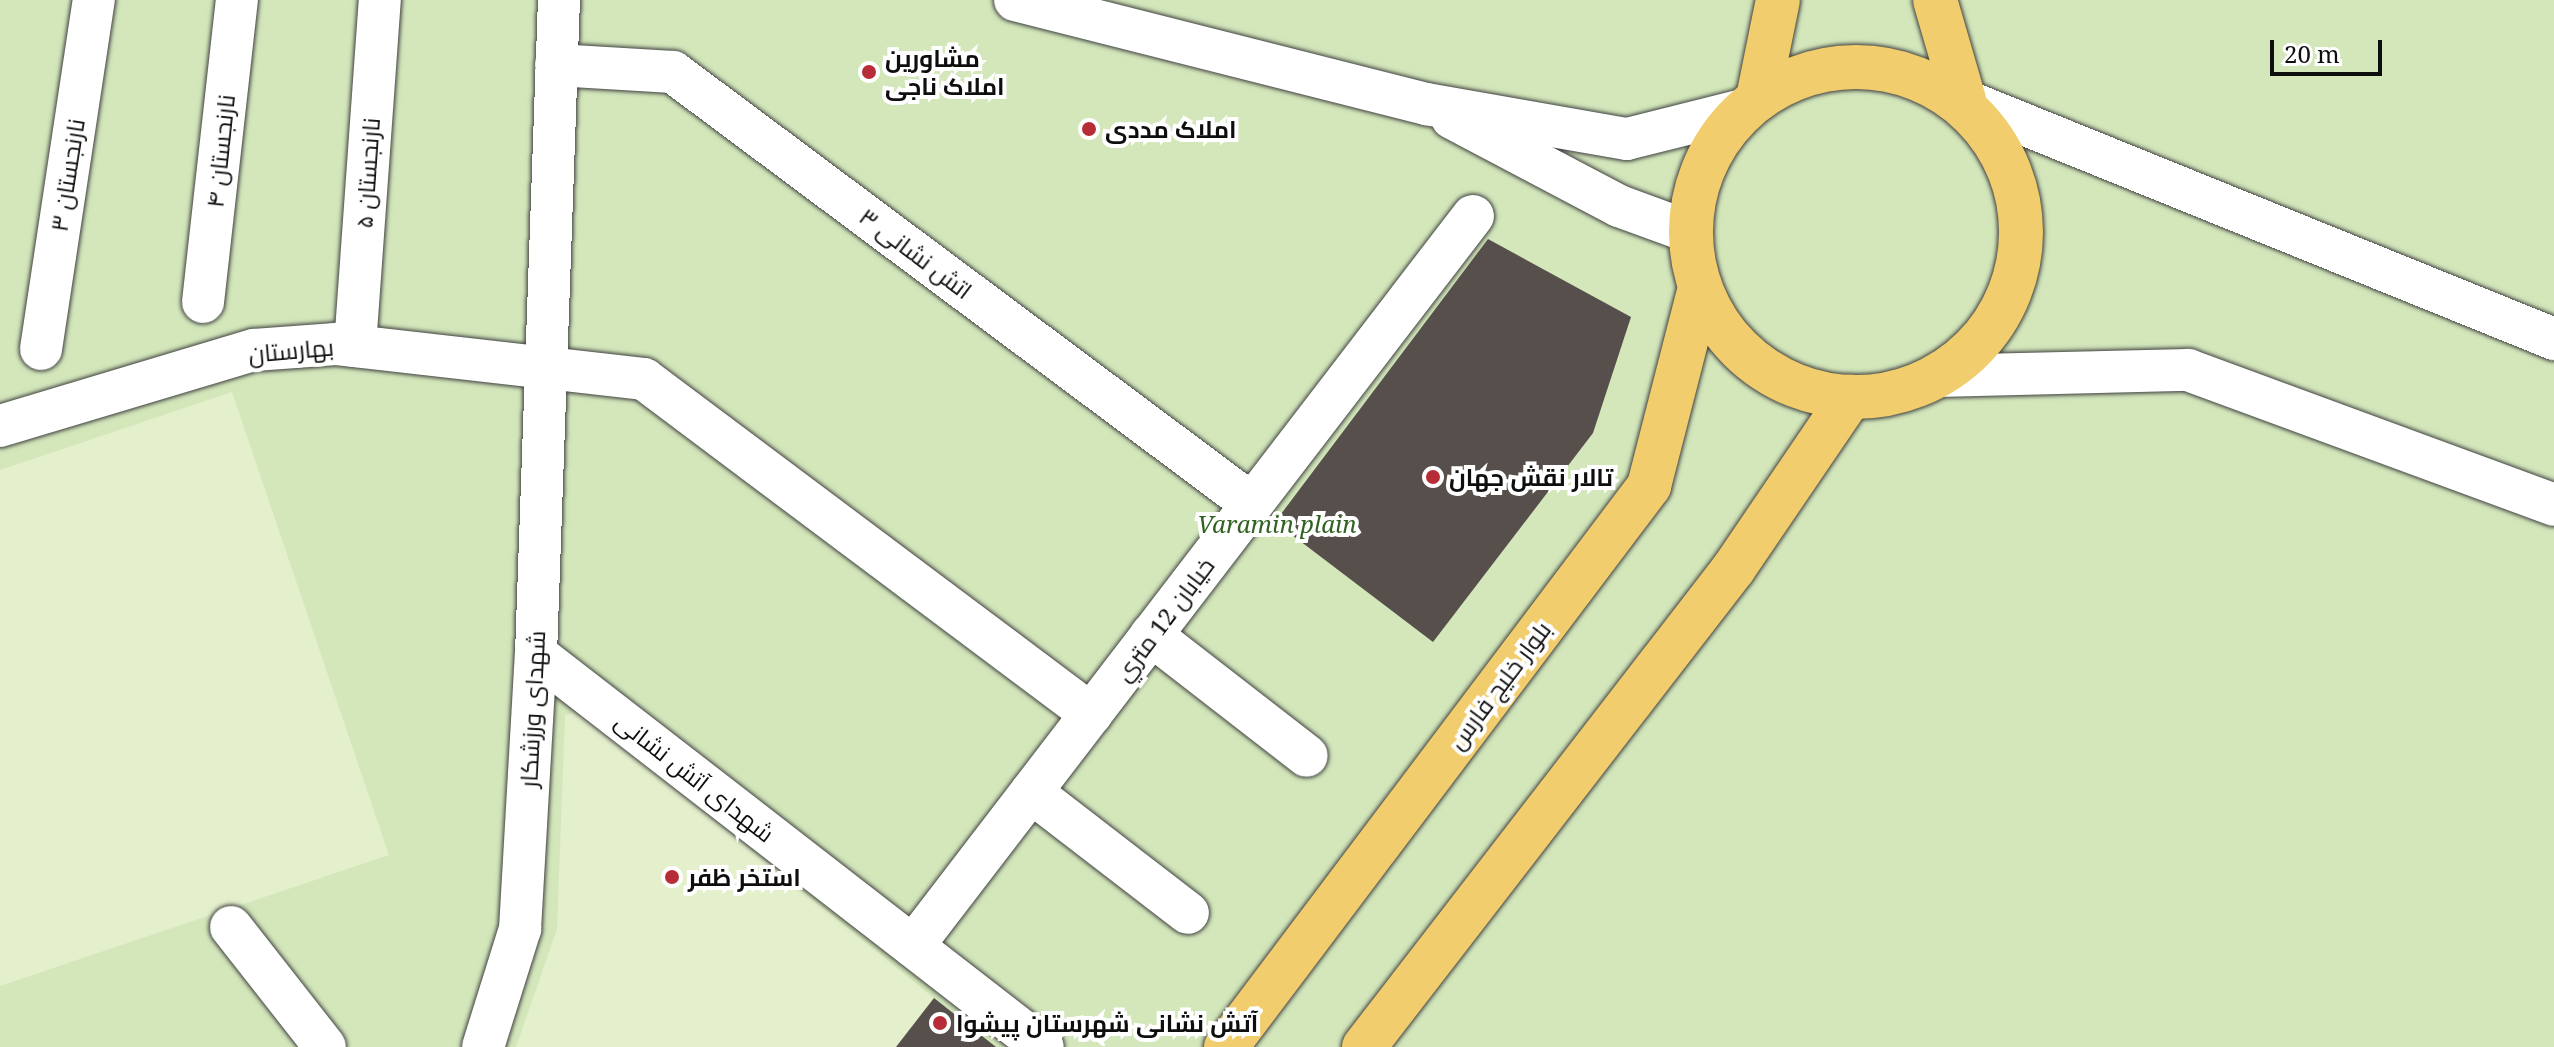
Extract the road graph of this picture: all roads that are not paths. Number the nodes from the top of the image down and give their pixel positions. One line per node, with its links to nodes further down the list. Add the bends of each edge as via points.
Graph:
1 (94, 0): 18 (street, نارنجستان ۳)
2 (237, 0): 15 (street, نارنجستان ۴)
3 (380, 0): 17 (street, نارنجستان ۵)
4 (559, 0): 8 (street, شهدای ورزشکار)
5 (1015, 0): 10 (street)
6 (1778, 0): 11 (main road)
7 (1935, 0): 9 (main road)
8 (556, 65): 19 (street, شهدای ورزشکار); 23 (street, اتش نشانی ۳, via 673,72)
9 (1964, 100): 11 (main road, via 1907,74 1856,66 1804,74); 16 (street); 20 (main road, via 2011,173 2021,220 2018,268 2000,313 1974,349)
10 (1426, 104): 11 (street, via 1627,139); 13 (street, via 1619,206)
11 (1752, 104): 13 (main road, via 1723,132 1699,176)
12 (1473, 216): 23 (street, خيابان 12 متري)
13 (1690, 232): 14 (main road)
14 (1700, 288): 21 (main road, via 1723,331 1758,365 1802,388); 36 (main road, بلوار خلیج فارس, via 1649,486)
15 (203, 302)
16 (2554, 339)
17 (355, 346): 19 (street, بهارستان); 22 (street, بهارستان, via 254,350)
18 (41, 349)
19 (544, 365): 26 (street, شهدای ورزشکار); 27 (street, بهارستان, via 644,379)
20 (1938, 376): 21 (main road, via 1895,393); 24 (street, via 2188,370)
21 (1850, 397): 37 (main road, via 1734,568)
22 (0, 426)
23 (1252, 504): 25 (street, خيابان 12 متري)
24 (2554, 505)
25 (1151, 635): 27 (street, خيابان 12 متري); 28 (street)
26 (536, 654): 32 (street, شهدای آتش نشانی); 34 (street, شهدای ورزشکار, via 520,929)
27 (1091, 714): 29 (street, خيابان 12 متري)
28 (1307, 756)
29 (1031, 792): 30 (street); 32 (street, خيابان 12 متري)
30 (1188, 913)
31 (231, 927): 33 (street)
32 (913, 946): 35 (street, شهدای آتش نشانی)
33 (325, 1047)
34 (483, 1047)
35 (1043, 1047)
36 (1226, 1047)
37 (1364, 1047)

